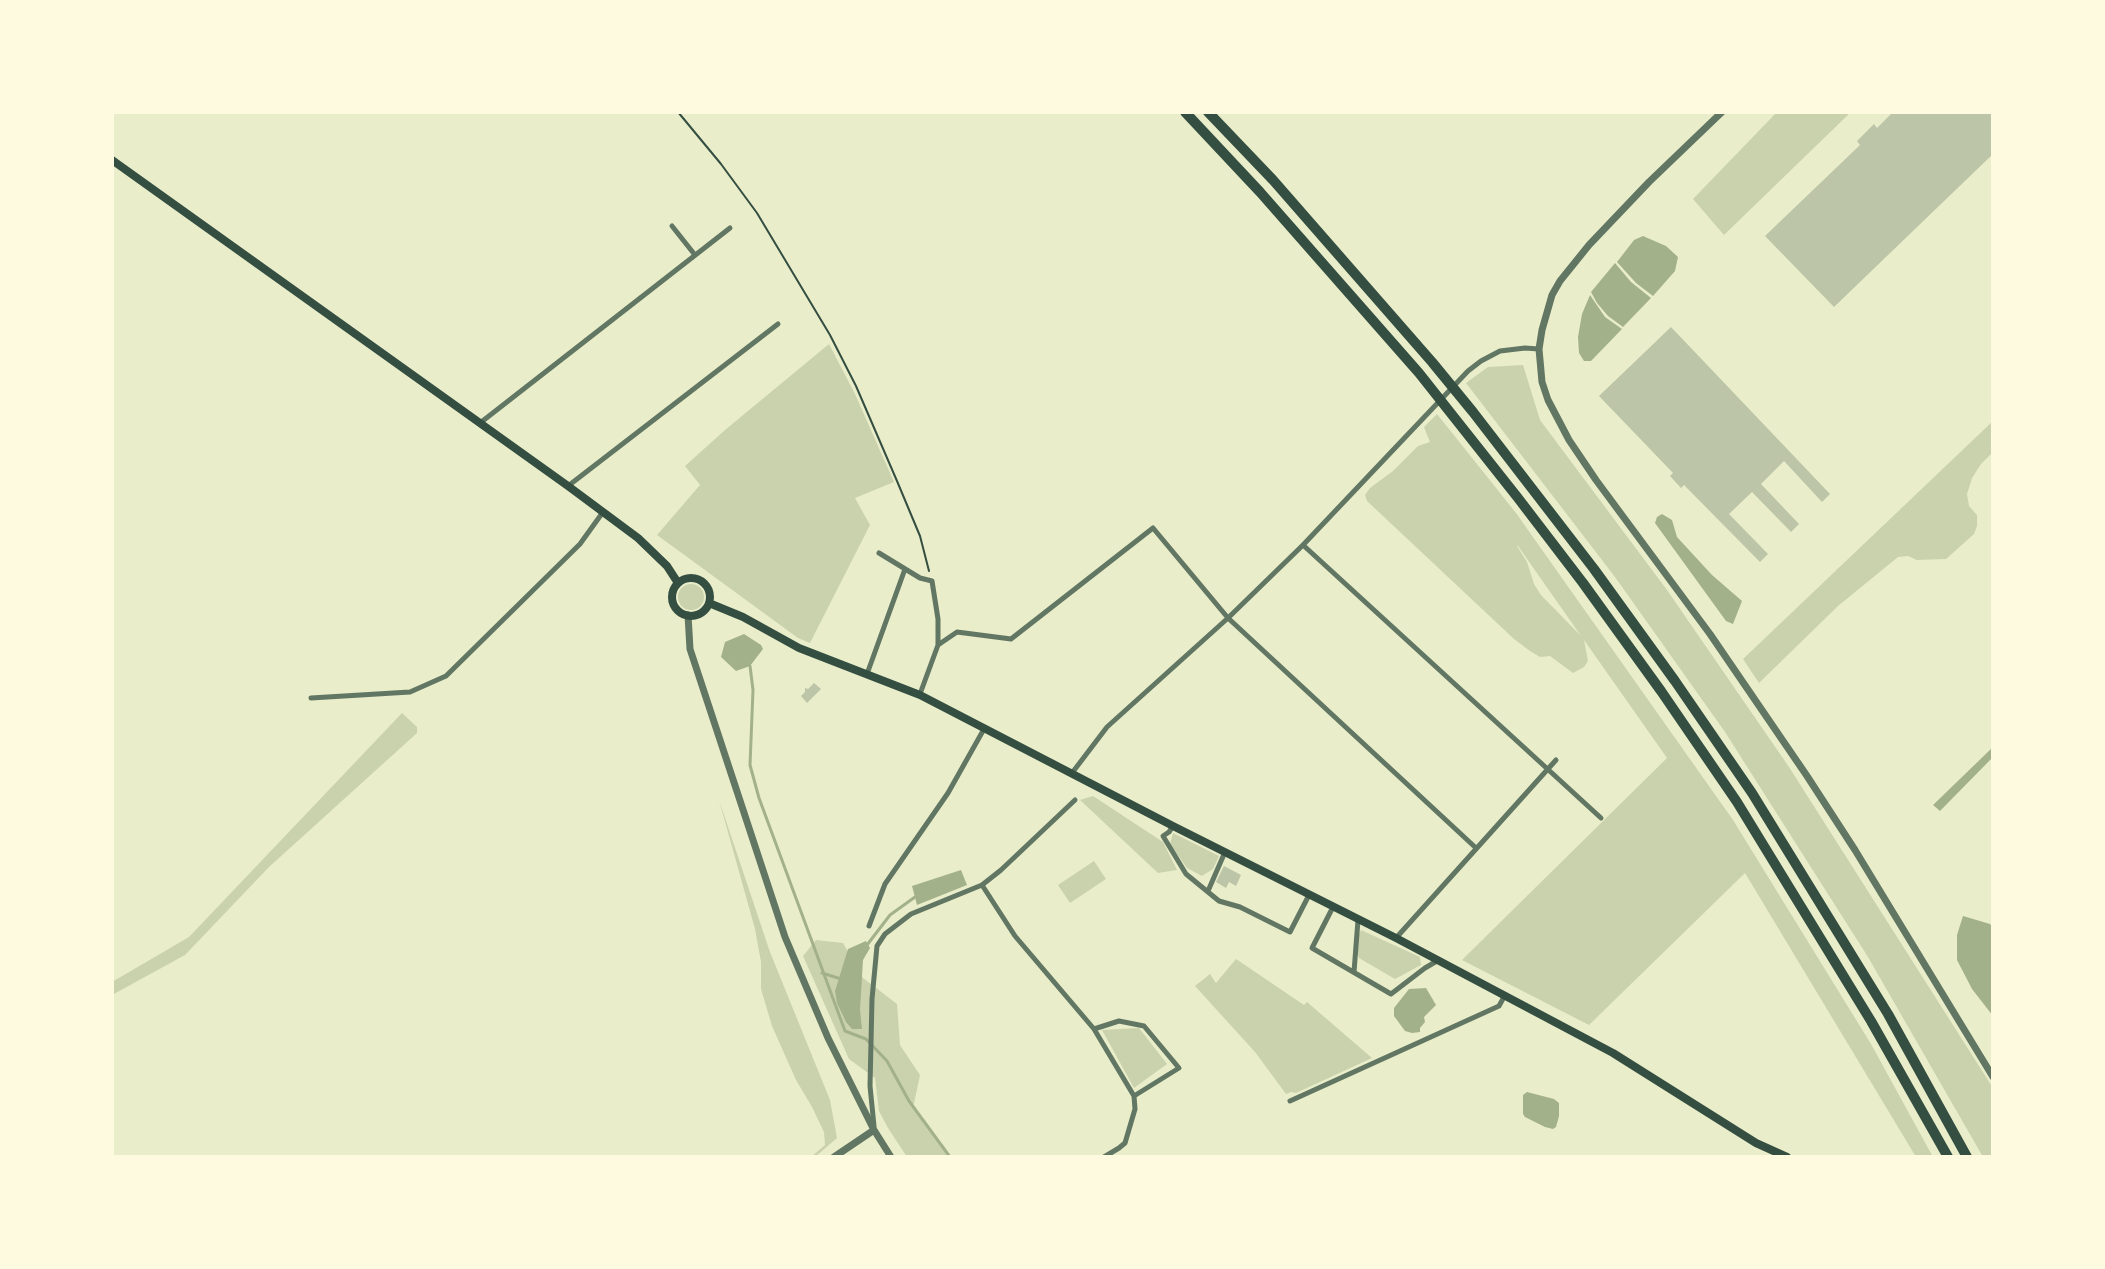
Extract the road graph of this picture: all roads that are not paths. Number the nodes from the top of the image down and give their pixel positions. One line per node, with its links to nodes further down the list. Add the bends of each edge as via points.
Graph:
1 (1185, 112): 52 (highway, via 1419,373 1592,595 1737,802)
2 (1208, 112): 53 (highway, via 1432,362 1594,569 1752,793 1888,1014)
3 (1722, 112): 9 (street, via 1569,268 1552,295)
4 (112, 160): 10 (main road)
5 (672, 226): 7 (street)
6 (730, 228): 7 (street)
7 (695, 255): 10 (street)
8 (778, 324): 11 (street)
9 (1539, 349): 13 (street, via 1500,351 1468,371); 44 (street, via 1542,382 1569,440 1807,776)
10 (480, 423): 11 (main road)
11 (568, 486): 12 (main road)
12 (603, 512): 16 (main road, via 654,553); 23 (street, via 580,544 446,676 410,692)
13 (1303, 545): 19 (street); 26 (street)
14 (879, 553): 15 (street)
15 (905, 569): 20 (street, via 932,581); 21 (street)
16 (678, 583): 17 (main road, via 702,581); 18 (main road, via 674,604)
17 (709, 603): 18 (main road, via 700,613); 21 (main road)
18 (688, 615): 47 (street, via 690,649 785,937)
19 (1228, 618): 20 (street, via 1153,528 1011,639 957,632); 27 (street, via 1107,727); 31 (street)
20 (938, 645): 22 (street)
21 (867, 675): 22 (main road)
22 (920, 695): 24 (main road)
23 (311, 698)
24 (985, 728): 27 (main road); 38 (street, via 885,884)
25 (1556, 760): 26 (street)
26 (1548, 769): 29 (street); 31 (street)
27 (1072, 773): 30 (main road)
28 (1075, 800): 33 (street)
29 (1601, 818)
30 (1173, 826): 32 (main road); 34 (street, via 1163,836 1186,874)
31 (1476, 848): 39 (street)
32 (1225, 852): 34 (street); 35 (main road)
33 (982, 885): 43 (street, via 1015,936); 47 (street, via 911,914 877,946 870,1086)
34 (1208, 891): 35 (street, via 1219,901 1290,932)
35 (1309, 895): 36 (main road)
36 (1333, 907): 37 (main road); 41 (street, via 1312,948)
37 (1358, 919): 39 (main road); 41 (street)
38 (869, 926)
39 (1396, 938): 40 (main road)
40 (1439, 960): 41 (street, via 1391,994); 42 (main road)
41 (1354, 972)
42 (1505, 995): 46 (street, via 1499,1006); 51 (main road)
43 (1094, 1029): 45 (street); 45 (street, via 1119,1021 1144,1026 1179,1068)
44 (1993, 1077)
45 (1134, 1096): 50 (street, via 1125,1143)
46 (1290, 1101)
47 (874, 1130): 48 (street); 49 (street)
48 (834, 1157)
49 (891, 1157)
50 (1104, 1157)
51 (1787, 1157)
52 (1948, 1157)
53 (1967, 1157)

